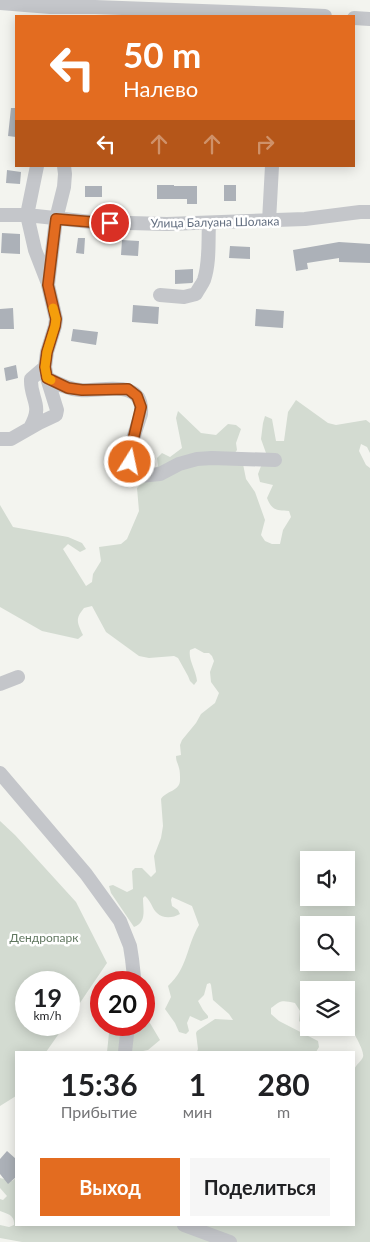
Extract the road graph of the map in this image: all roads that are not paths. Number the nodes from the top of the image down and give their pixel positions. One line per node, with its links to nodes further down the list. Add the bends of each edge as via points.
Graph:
1 (0, 3): 3 (street)
2 (91, 3): 3 (street); 4 (street); 5 (street)
3 (51, 8)
4 (282, 10): 6 (street)
5 (82, 15)
6 (318, 15)
7 (355, 18): 8 (street)
8 (370, 19)
9 (37, 167): 14 (street)
10 (64, 167): 15 (street, via 64,188)
11 (272, 167): 16 (street)
12 (370, 212): 16 (street, Улица Балуана Шолака)
13 (0, 215): 14 (street, Улица Балуана Шолака)
14 (27, 215): 15 (street, Улица Балуана Шолака); 18 (street)
15 (56, 219): 17 (street, Улица Балуана Шолака); 18 (street)
16 (269, 221): 17 (street, Улица Балуана Шолака)
17 (209, 223): 19 (street, via 206,272 196,294)
18 (48, 285): 20 (street, via 56,319 47,352)
19 (160, 296)
20 (46, 372): 21 (street, via 31,379 36,404); 21 (street, via 56,415); 23 (street, via 68,388 128,389 137,396 141,407 130,462 139,476 160,474 197,459)
21 (34, 426): 22 (street, via 11,439)
22 (0, 439)
23 (275, 460)
24 (18, 678): 25 (street)
25 (0, 684)
26 (0, 773): 27 (street, via 86,874 120,921 130,946)
27 (133, 971)
28 (127, 1036): 29 (street)
29 (125, 1051)
30 (187, 1226): 31 (street)
31 (230, 1242)

